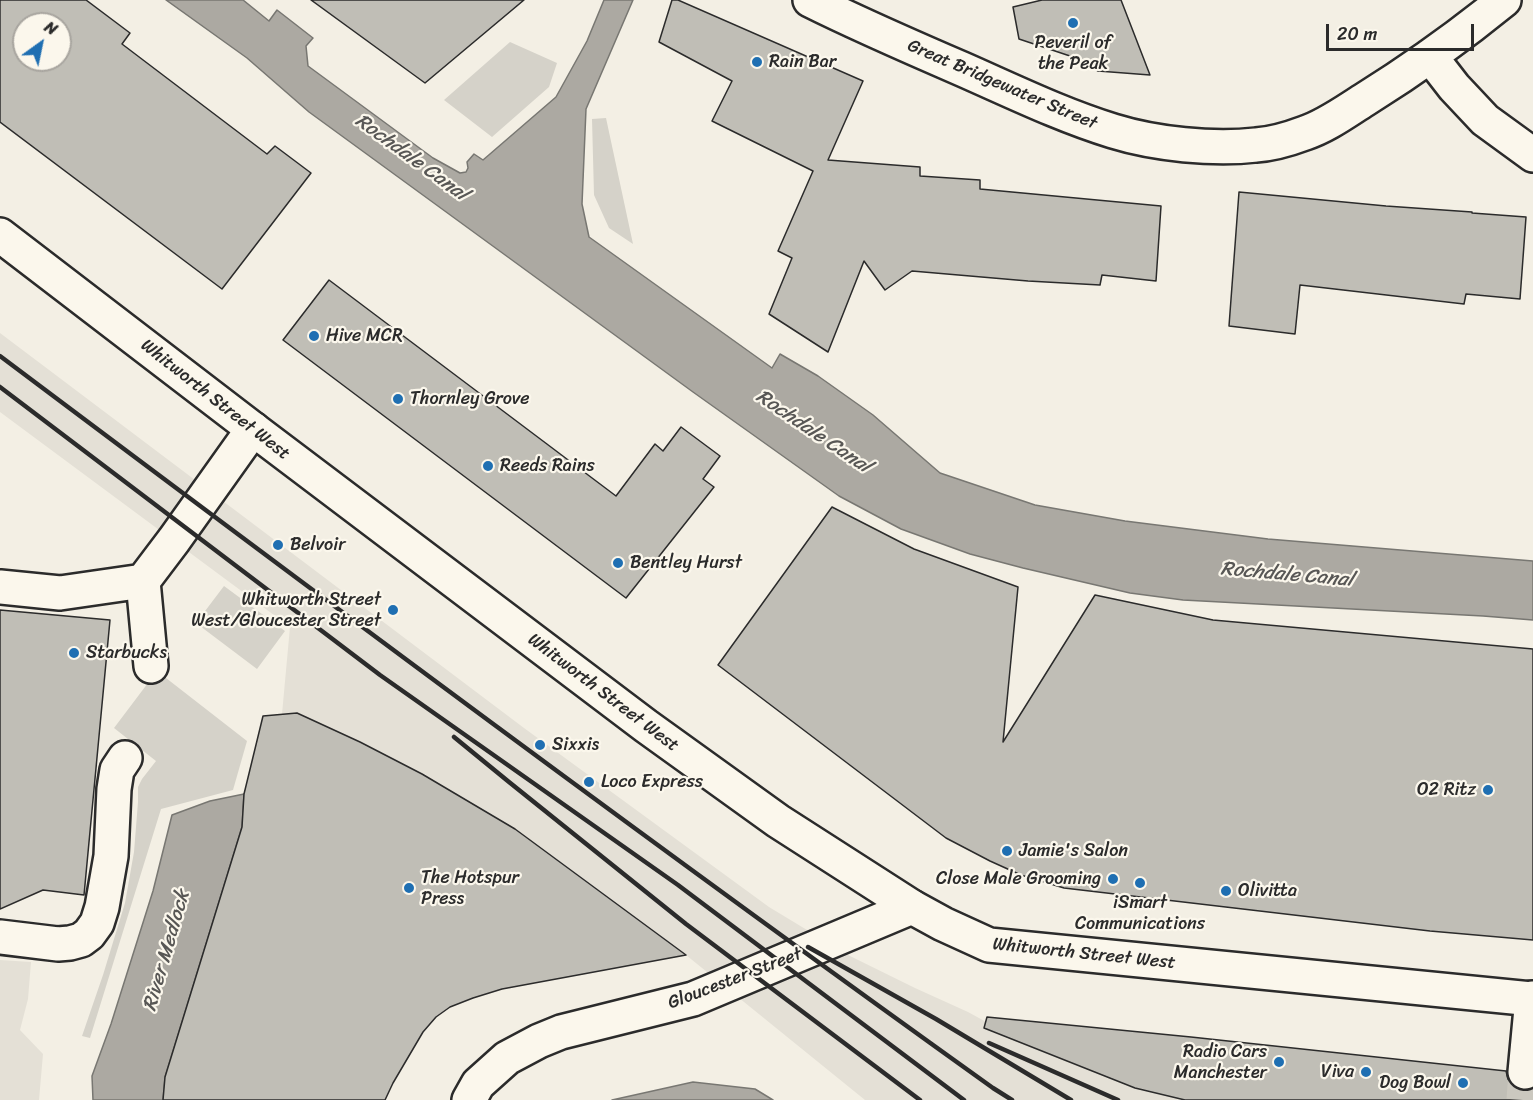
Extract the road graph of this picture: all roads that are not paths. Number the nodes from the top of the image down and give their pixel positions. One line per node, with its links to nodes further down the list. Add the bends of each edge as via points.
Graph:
1 (810, 0): 3 (street, Great Bridgewater Street, via 1050,108 1114,132 1207,146 1257,145 1306,133)
2 (1500, 1): 3 (street, Great Bridgewater Street)
3 (1430, 56): 4 (street, via 1485,120)
4 (1533, 155)
5 (0, 235): 6 (street, Whitworth Street West)
6 (253, 429): 7 (street); 11 (street, Whitworth Street West, via 656,733 797,834)
7 (143, 581): 8 (street, via 60,593); 9 (street)
8 (0, 587)
9 (151, 666)
10 (125, 758): 12 (street, via 117,770 111,856 97,923 77,941 58,944)
11 (912, 908): 13 (street, Whitworth Street West, via 989,945); 15 (street, Gloucester Street, via 693,999 539,1041 507,1058 478,1084)
12 (0, 937)
13 (1533, 998): 14 (street)
14 (1525, 1072)
15 (469, 1100)

